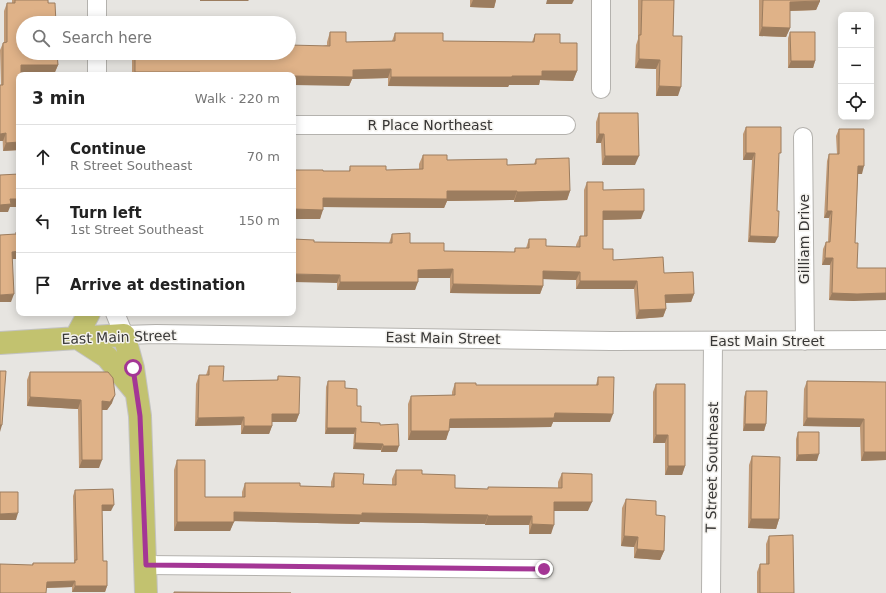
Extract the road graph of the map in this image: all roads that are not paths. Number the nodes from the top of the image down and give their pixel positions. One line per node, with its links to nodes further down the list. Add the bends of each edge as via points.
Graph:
1 (97, 0): 3 (street)
2 (601, 0): 6 (street)
3 (97, 16)
4 (97, 60): 5 (street)
5 (98, 72)
6 (601, 89)
7 (296, 125): 8 (street, R Place Northeast)
8 (566, 125)
9 (803, 137): 16 (street, Gilliam Drive)
10 (88, 316): 13 (main road)
11 (116, 316): 12 (street)
12 (124, 334): 13 (main road, East Main Street); 15 (street, East Main Street); 18 (main road)
13 (76, 337): 17 (main road, East Main Street); 18 (main road, via 107,357)
14 (886, 340): 16 (street, East Main Street)
15 (713, 341): 16 (street, East Main Street); 22 (street, T Street Southeast)
16 (805, 341)
17 (0, 343)
18 (136, 392): 19 (main road, via 140,416)
19 (146, 565): 20 (street); 21 (main road)
20 (544, 569)
21 (146, 593)
22 (711, 593)

